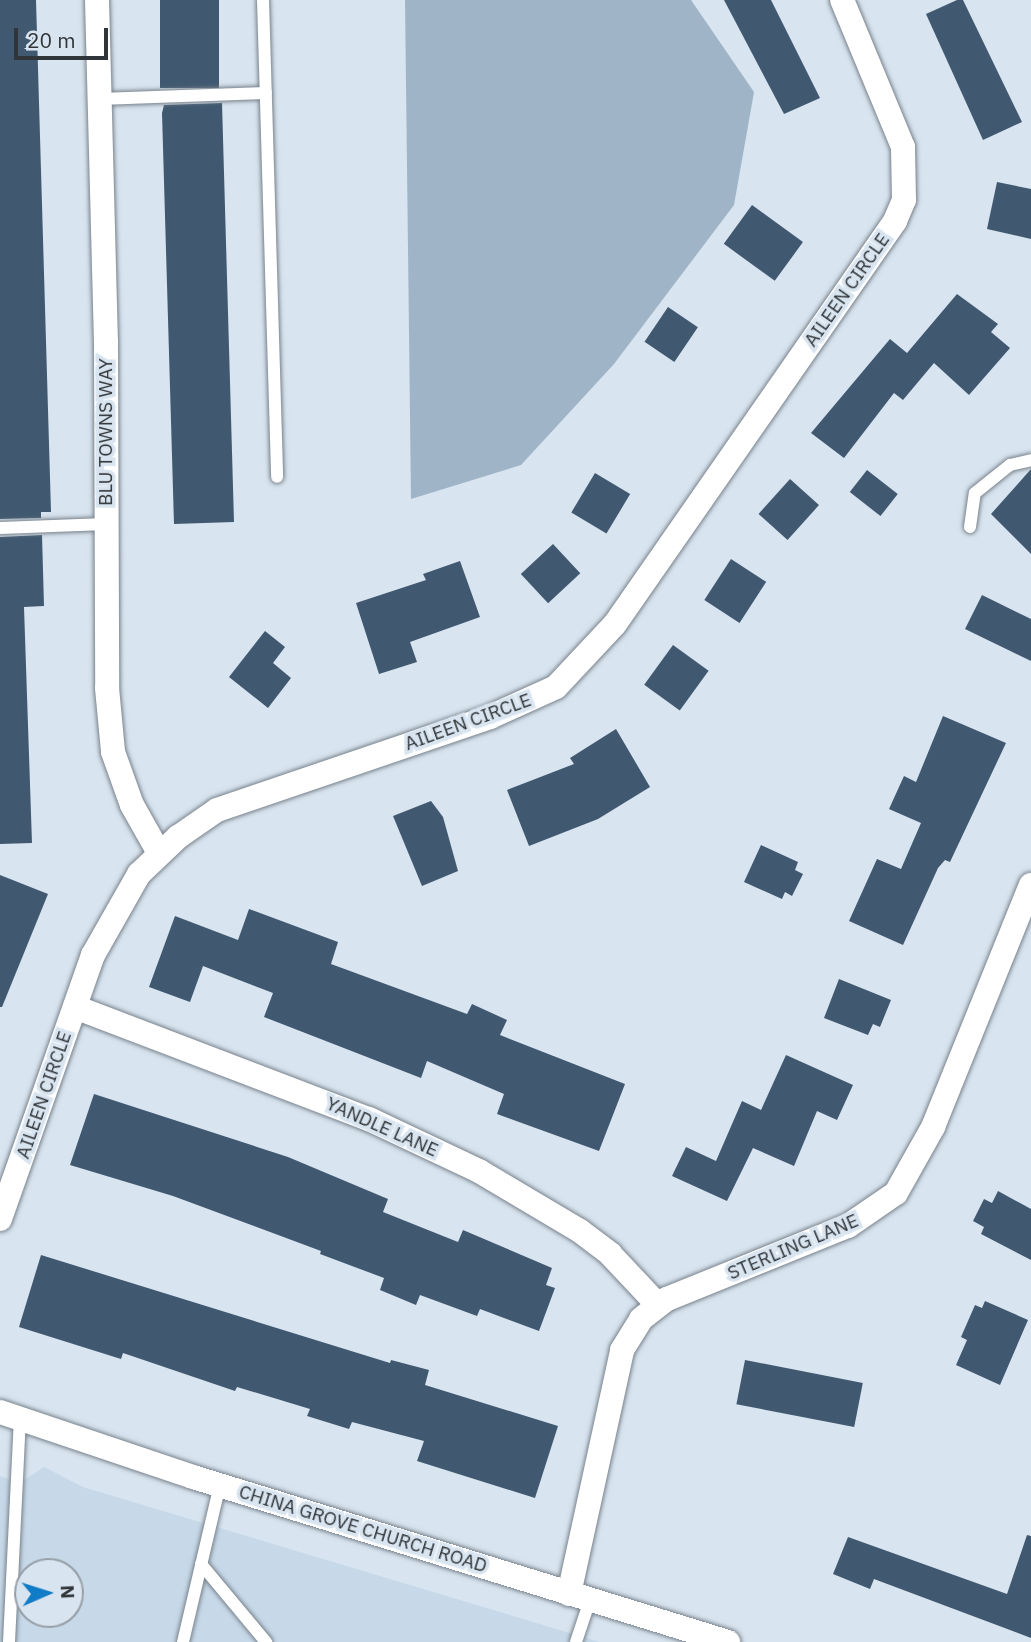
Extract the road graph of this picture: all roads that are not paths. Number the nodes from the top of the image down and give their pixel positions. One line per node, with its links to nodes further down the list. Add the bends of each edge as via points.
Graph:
1 (97, 0): 5 (street, BLU TOWNS WAY)
2 (263, 0): 4 (lane)
3 (842, 0): 11 (street, AILEEN CIRCLE, via 903,147 904,200 895,221 615,624 583,663 530,702 244,799 217,810)
4 (266, 93): 5 (lane); 7 (lane)
5 (99, 99): 8 (street, BLU TOWNS WAY)
6 (1031, 460): 9 (lane, via 1010,466 975,493)
7 (277, 477)
8 (106, 524): 10 (lane); 11 (street, BLU TOWNS WAY, via 107,688 113,752 132,805)
9 (970, 527)
10 (0, 528)
11 (159, 853): 13 (street, AILEEN CIRCLE, via 114,912)
12 (1031, 885): 16 (street, STERLING LANE, via 933,1127 896,1193 848,1226)
13 (75, 1007): 14 (street, AILEEN CIRCLE); 16 (street, YANDLE LANE, via 369,1119 479,1171 580,1231 610,1254)
14 (9, 1163): 15 (street, AILEEN CIRCLE)
15 (0, 1219)
16 (657, 1304): 20 (street, STERLING LANE, via 641,1319 622,1350)
17 (10, 1415): 18 (street, CHINA GROVE CHURCH ROAD); 21 (lane)
18 (220, 1484): 19 (lane); 20 (street, CHINA GROVE CHURCH ROAD)
19 (201, 1564): 22 (lane); 23 (lane)
20 (580, 1597): 24 (lane); 25 (street, CHINA GROVE CHURCH ROAD)
21 (9, 1642)
22 (183, 1642)
23 (266, 1642)
24 (576, 1642)
25 (727, 1642)

